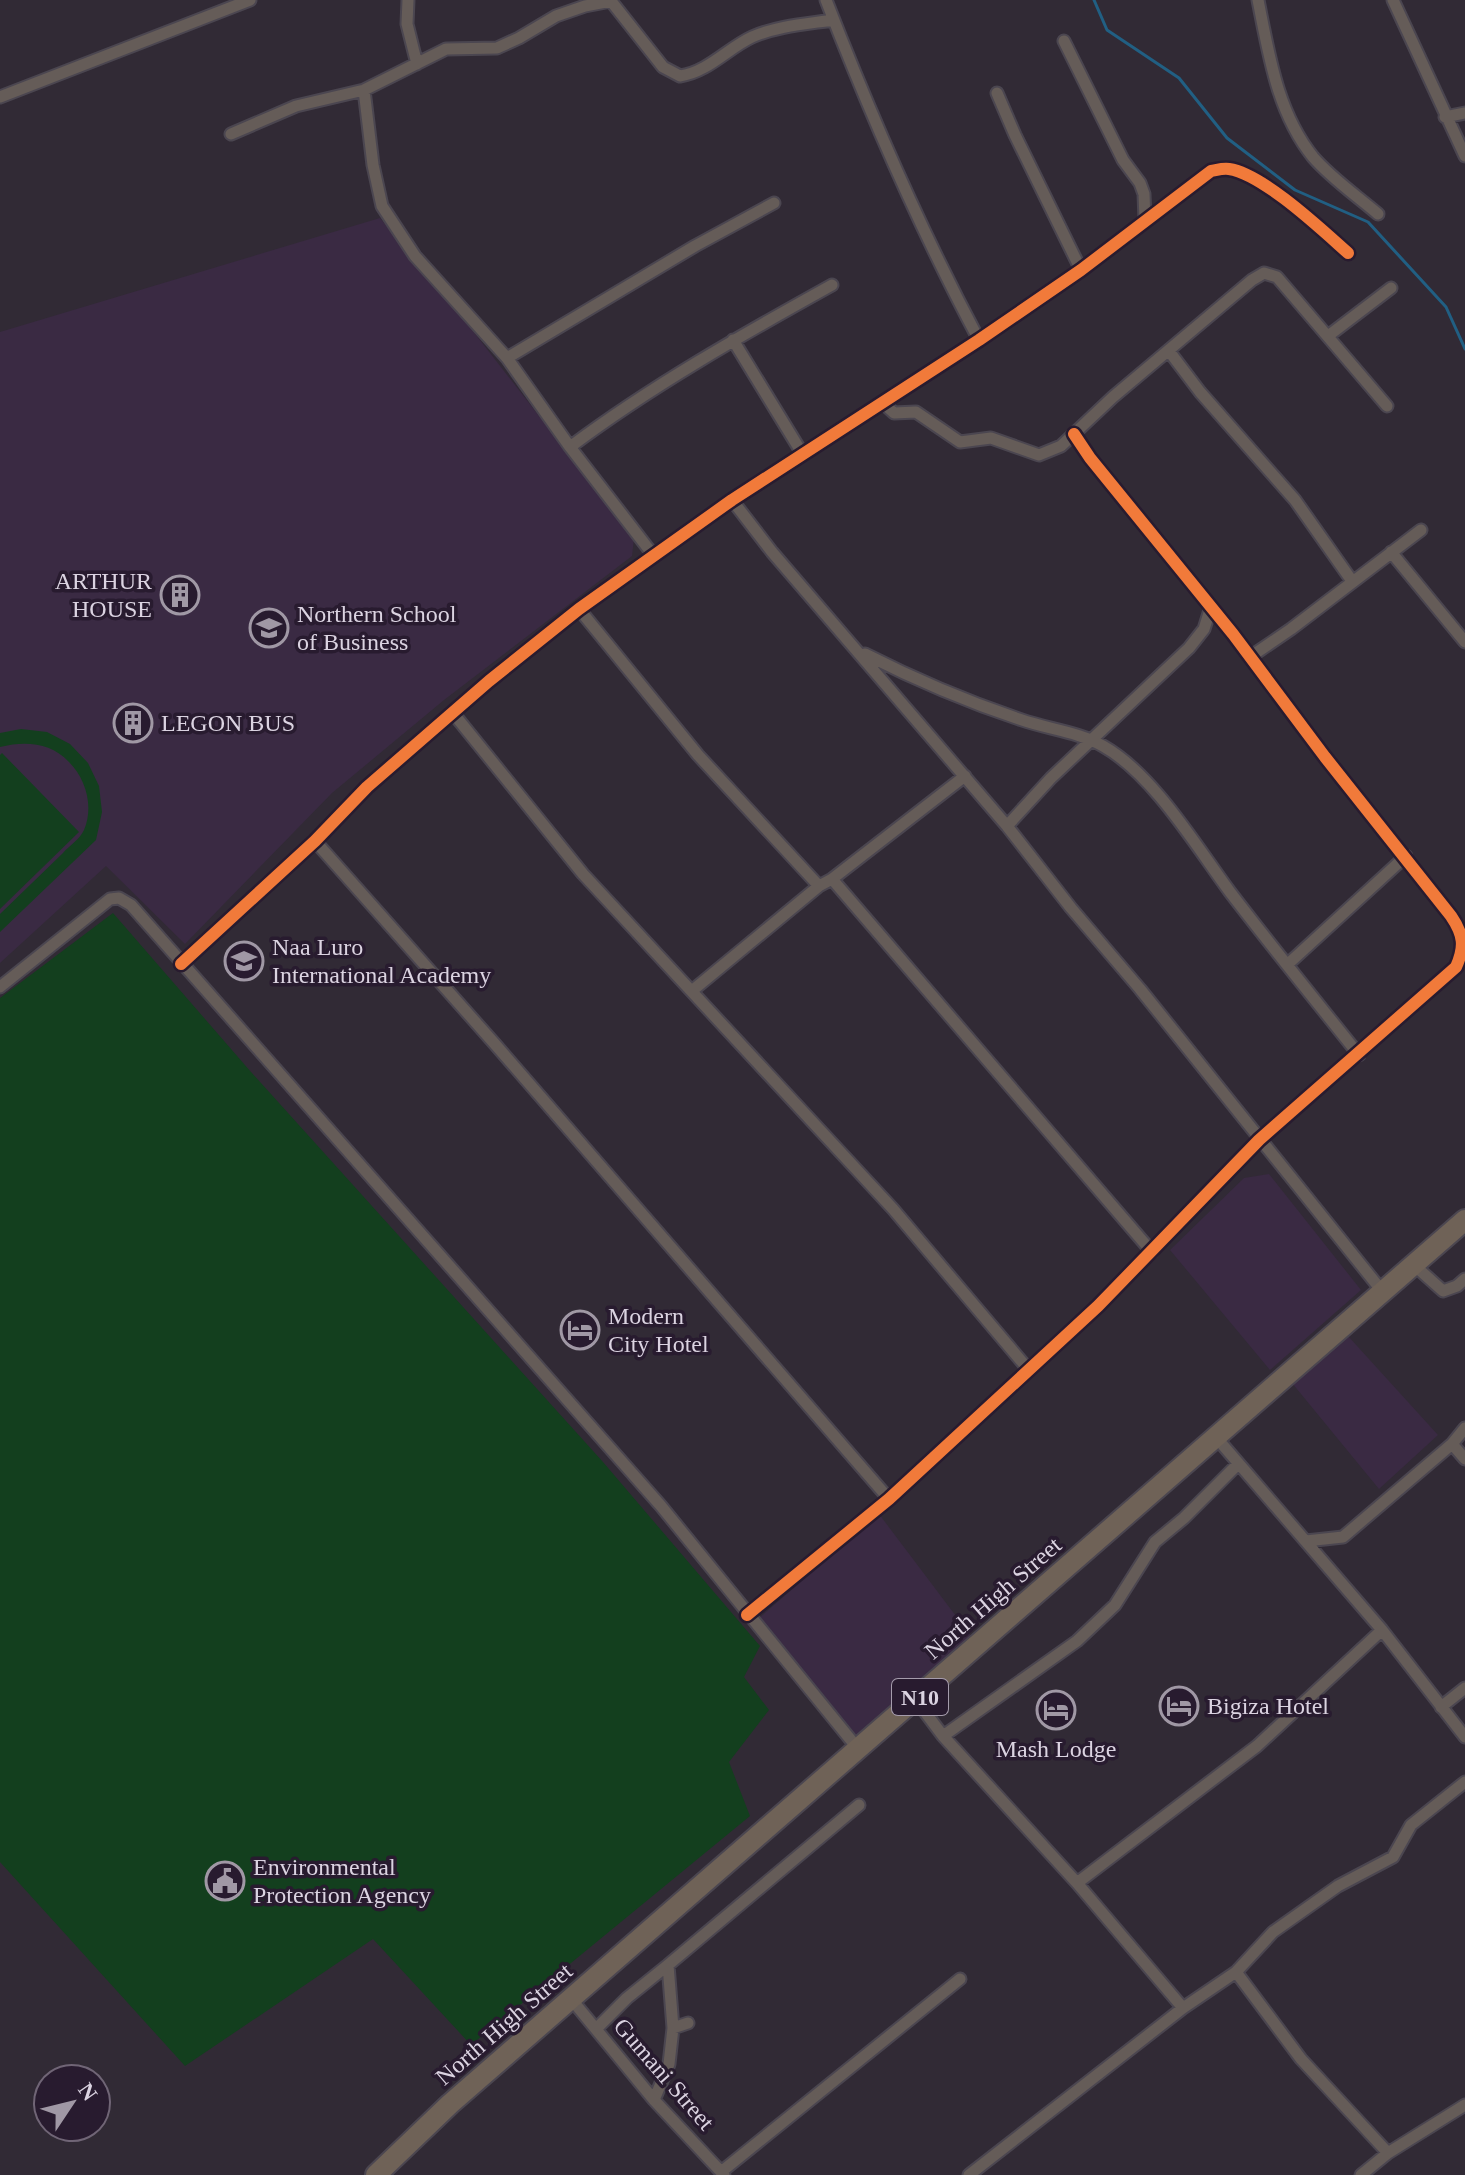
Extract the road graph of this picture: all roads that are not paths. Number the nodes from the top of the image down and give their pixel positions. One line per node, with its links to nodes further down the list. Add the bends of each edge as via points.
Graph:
1 (250, 0): 11 (street)
2 (408, 0): 8 (street, via 407,24)
3 (826, 0): 6 (street)
4 (1258, 0): 17 (street, via 1288,117 1316,160)
5 (1396, 1): 13 (street)
6 (833, 20): 8 (street, via 767,30 702,69 680,76 663,67 611,1 600,2 556,16 497,48 446,49); 25 (street, via 882,142)
7 (1064, 41): 18 (street, via 1123,160 1140,183)
8 (417, 64): 9 (street)
9 (364, 90): 14 (street, via 296,106); 27 (street, via 382,206 415,256)
10 (997, 93): 20 (street)
11 (0, 97)
12 (1465, 113): 13 (street)
13 (1445, 117): 15 (street)
14 (231, 134)
15 (1465, 156)
16 (774, 203): 27 (street)
17 (1378, 214)
18 (1145, 220): 19 (street, via 1211,171 1227,168 1246,174 1295,207); 20 (street)
19 (1348, 253)
20 (1081, 270): 25 (street)
21 (832, 285): 24 (street)
22 (1391, 288): 23 (street)
23 (1328, 336): 26 (street, via 1277,277 1264,273); 29 (street)
24 (733, 340): 31 (street, via 626,405); 32 (street)
25 (979, 340): 28 (street)
26 (1169, 351): 30 (street); 37 (street, via 1295,500)
27 (507, 358): 31 (street)
28 (883, 403): 30 (street, via 894,413 916,412 960,442 991,438 1039,455); 32 (street)
29 (1387, 406)
30 (1074, 434): 39 (street)
31 (570, 447): 36 (street)
32 (802, 453): 33 (street)
33 (732, 500): 36 (street); 41 (street)
34 (1421, 530): 35 (street)
35 (1391, 552): 37 (street); 40 (street)
36 (654, 556): 38 (street)
37 (1352, 581): 42 (street)
38 (579, 609): 43 (street); 50 (street, via 698,755)
39 (1210, 610): 42 (street); 44 (street, via 1189,648)
40 (1465, 642)
41 (859, 650): 44 (street, via 955,698); 45 (street)
42 (1250, 657): 48 (street)
43 (453, 713): 47 (street, via 367,787); 54 (street, via 583,874)
44 (1090, 739): 46 (street); 52 (street, via 1135,769 1158,795)
45 (965, 776): 46 (street); 49 (street)
46 (1007, 826): 56 (street)
47 (315, 841): 51 (street); 68 (street)
48 (1406, 856): 52 (street); 55 (street, via 1462,932 1463,951 1456,967)
49 (832, 879): 50 (street); 58 (street)
50 (819, 886): 54 (street)
51 (181, 964): 53 (street, via 131,905 110,899); 70 (street, via 661,1506)
52 (1288, 964): 55 (street)
53 (0, 987)
54 (693, 990): 62 (street, via 893,1209)
55 (1359, 1055): 56 (street)
56 (1259, 1140): 58 (street); 61 (street)
57 (1465, 1220): 59 (highway, North High Street / N10)
58 (1152, 1252): 62 (street)
59 (1414, 1265): 60 (street, via 1443,1291); 61 (highway, North High Street / N10)
60 (1465, 1279)
61 (1382, 1291): 64 (highway, North High Street / N10)
62 (1028, 1369): 68 (street)
63 (1465, 1428): 65 (street)
64 (1215, 1436): 67 (street); 73 (highway, North High Street / N10)
65 (1452, 1444): 66 (street); 69 (street, via 1343,1537)
66 (1465, 1459)
67 (1238, 1464): 69 (street); 75 (street, via 1155,1542 1115,1605 1086,1632)
68 (889, 1499): 70 (street)
69 (1306, 1541): 71 (street)
70 (747, 1615): 77 (street)
71 (1382, 1630): 74 (street); 80 (street, via 1257,1746)
72 (1465, 1688): 74 (street)
73 (916, 1700): 75 (street); 77 (highway, North High Street / N10)
74 (1441, 1707): 76 (street)
75 (943, 1736): 80 (street)
76 (1465, 1737)
77 (860, 1750): 84 (highway, North High Street / N10)
78 (1465, 1782): 82 (street, via 1411,1825 1393,1857 1338,1886 1273,1932)
79 (859, 1805): 81 (street)
80 (1077, 1883): 85 (street)
81 (668, 1965): 87 (street); 88 (street)
82 (1236, 1972): 85 (street); 91 (street, via 1301,2059)
83 (960, 1979): 92 (street)
84 (572, 2000): 88 (street, Gumani Street); 93 (highway, North High Street / N10)
85 (1183, 2008): 94 (street)
86 (688, 2023): 87 (street)
87 (673, 2028): 89 (street, via 669,2064)
88 (596, 2029): 89 (street, Gumani Street)
89 (654, 2100): 92 (street, Gumani Street)
90 (1465, 2105): 91 (street)
91 (1388, 2153): 95 (street)
92 (722, 2173)
93 (376, 2175)
94 (969, 2175)
95 (1361, 2175)

